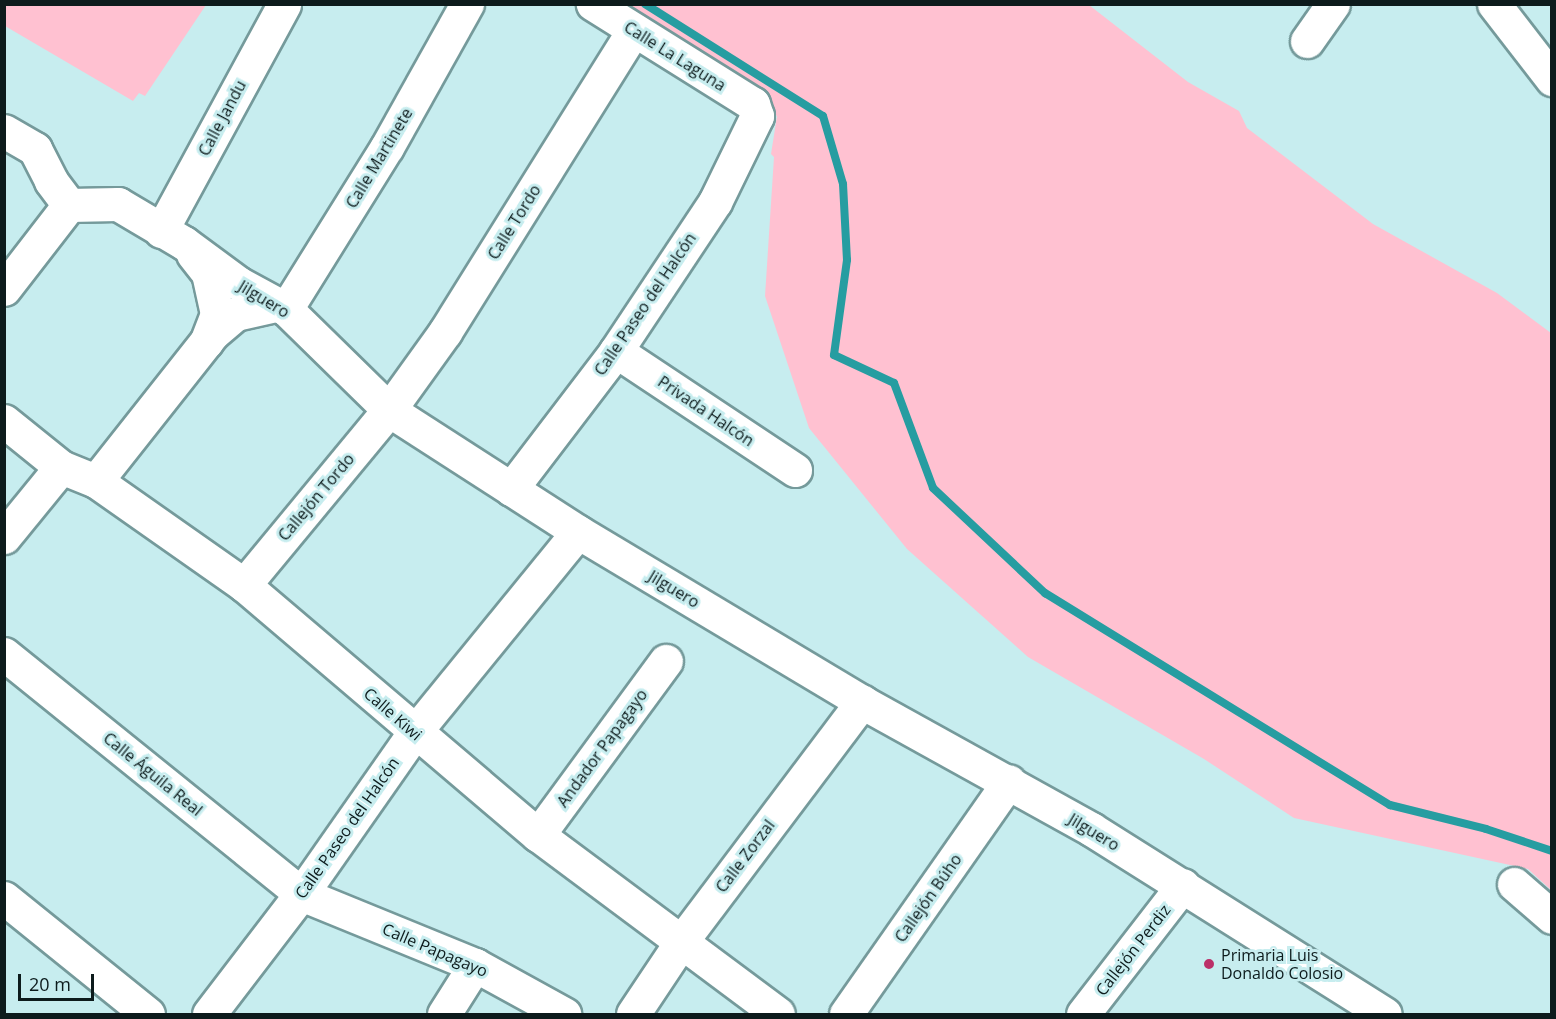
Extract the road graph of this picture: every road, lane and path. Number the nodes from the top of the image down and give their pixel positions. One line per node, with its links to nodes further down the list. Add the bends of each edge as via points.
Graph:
1 (284, 4): 12 (street, Calle Jandu)
2 (467, 4): 14 (street, Calle Martinete, via 387,147)
3 (593, 4): 6 (street, Calle La Laguna)
4 (1333, 4): 7 (street)
5 (1494, 4): 8 (street)
6 (634, 30): 9 (street, Calle La Laguna); 17 (street, Calle Tordo, via 445,332)
7 (1307, 41)
8 (1551, 79)
9 (756, 108): 16 (street, Calle Paseo del Halcón, via 757,116 715,202)
10 (4, 130): 11 (street, via 35,149)
11 (69, 205): 12 (street, Jilguero, via 118,204); 13 (street)
12 (173, 237): 14 (street, Jilguero, via 238,283); 15 (street, via 208,273 217,314)
13 (4, 289)
14 (281, 307): 15 (street, via 236,314); 17 (street, Jilguero)
15 (206, 342): 21 (street)
16 (616, 351): 20 (street, Privada Halcón); 22 (street, Calle Paseo del Halcón)
17 (389, 410): 22 (street, Jilguero); 25 (street, Callejón Tordo)
18 (4, 421): 19 (street, Calle Kiwi)
19 (62, 467): 21 (street, Calle Kiwi); 24 (street)
20 (795, 470)
21 (96, 481): 25 (street, Calle Kiwi)
22 (511, 489): 23 (street, Jilguero)
23 (578, 532): 28 (street, Jilguero); 29 (street, Calle Paseo del Halcón)
24 (4, 537)
25 (244, 585): 29 (street, Calle Kiwi)
26 (4, 654): 34 (street, Calle Águila Real)
27 (666, 661): 31 (street, Andador Papagayo)
28 (862, 702): 30 (street, Jilguero); 37 (street, Calle Zorzal)
29 (414, 733): 31 (street, Calle Kiwi); 34 (street, Calle Paseo del Halcón)
30 (1009, 781): 33 (street, Jilguero); 45 (street, Callejón Búho)
31 (538, 835): 37 (street, Calle Kiwi)
32 (1514, 884): 36 (street)
33 (1183, 885): 46 (street, Callejón Perdiz); 47 (street, Jilguero)
34 (301, 894): 38 (street, Calle Papagayo); 40 (street, Calle Paseo del Halcón)
35 (4, 898): 39 (street)
36 (1551, 917)
37 (681, 942): 43 (street, Calle Zorzal); 44 (street, Calle Kiwi)
38 (475, 965): 41 (street); 42 (street, Calle Papagayo)
39 (148, 1014)
40 (209, 1014)
41 (444, 1014)
42 (564, 1014)
43 (633, 1014)
44 (778, 1014)
45 (846, 1014)
46 (1083, 1014)
47 (1385, 1014)

